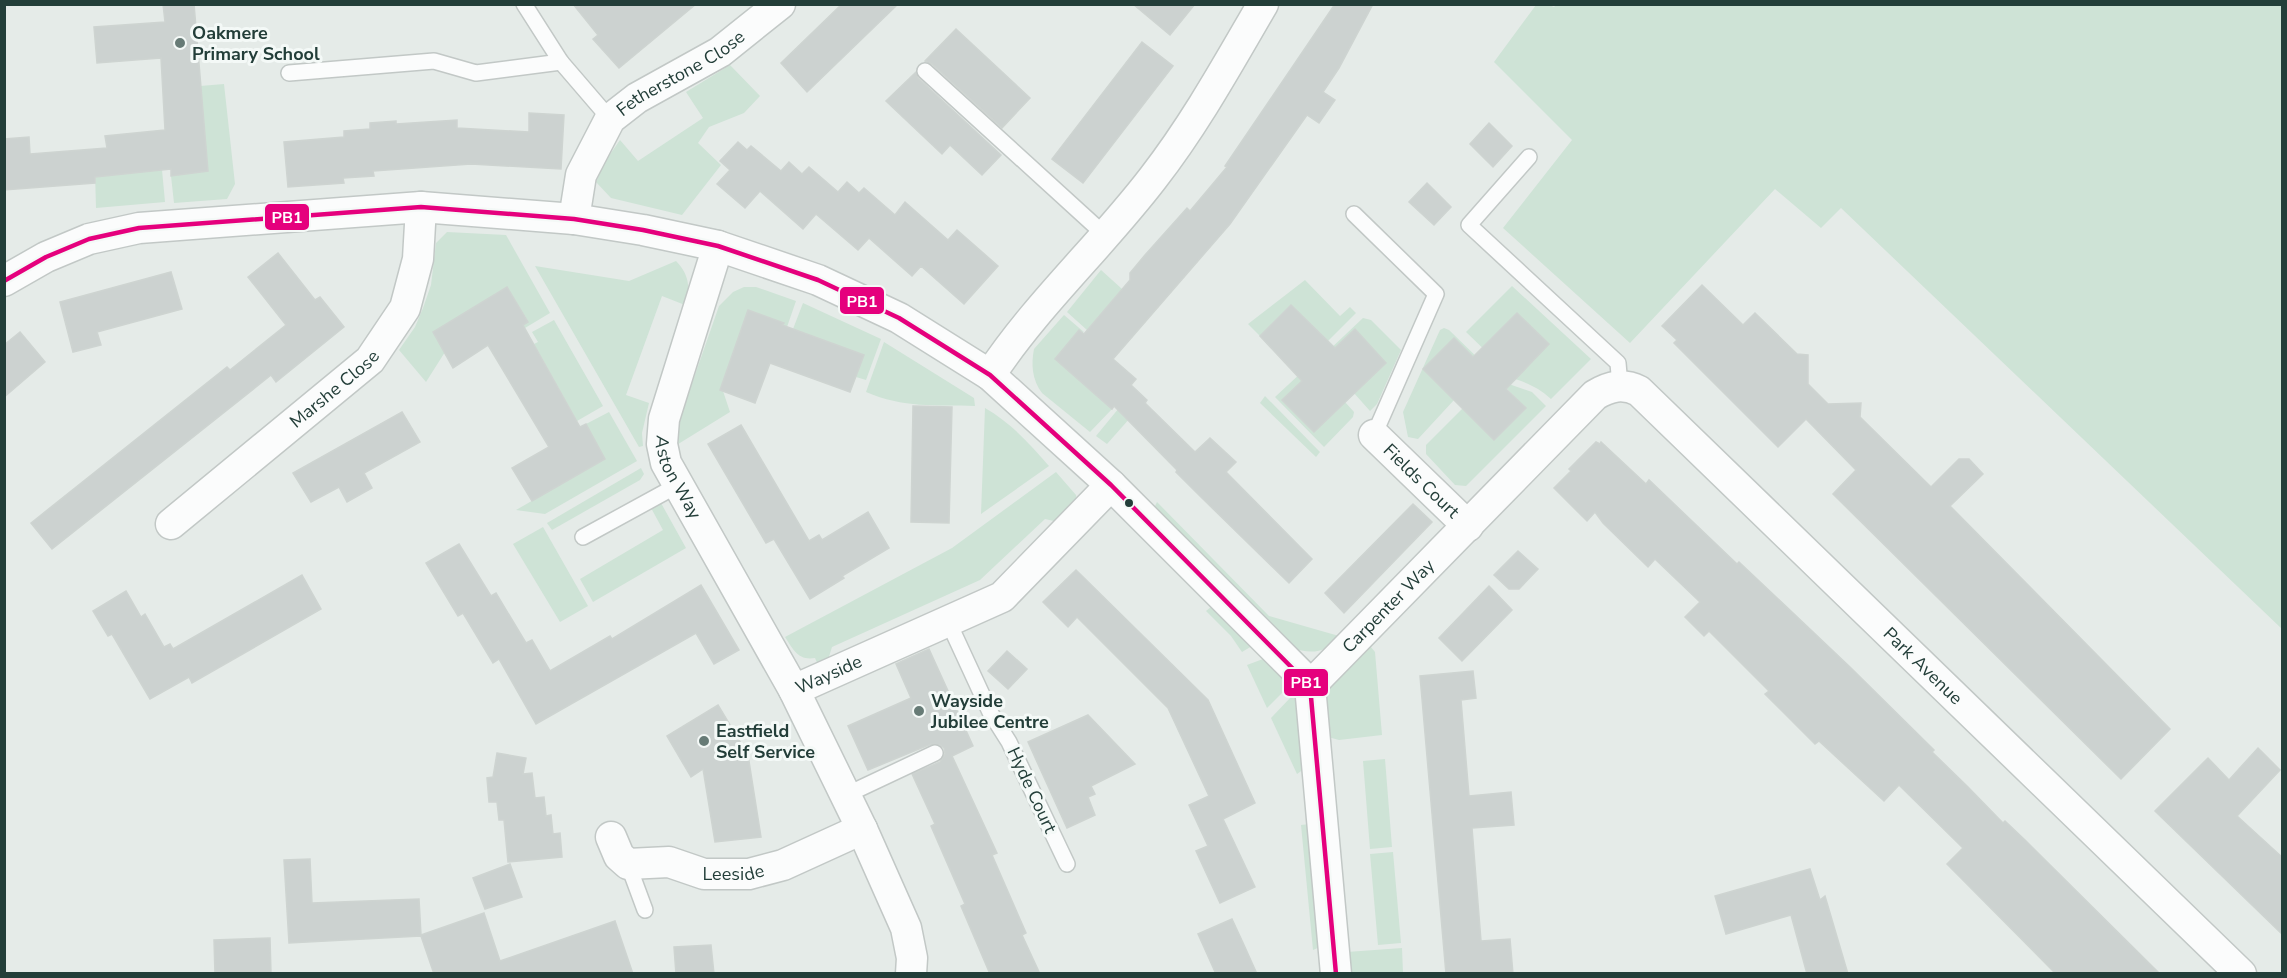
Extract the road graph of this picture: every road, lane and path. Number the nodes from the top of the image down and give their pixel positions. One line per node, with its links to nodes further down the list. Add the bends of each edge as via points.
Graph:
1 (524, 4): 4 (lane)
2 (780, 4): 7 (street, Fetherstone Close, via 720,52 637,98)
3 (1263, 4): 12 (street, via 1197,117)
4 (561, 62): 6 (lane, via 476,73 434,61); 7 (lane)
5 (925, 71): 12 (lane)
6 (289, 73)
7 (610, 119): 11 (street, Fetherstone Close, via 581,175)
8 (1529, 158): 16 (lane, via 1469,225 1618,363)
9 (421, 207): 11 (street); 14 (street, via 139,228 89,239); 20 (street, Marshe Close, via 418,259 405,308 370,360)
10 (1354, 214): 17 (lane, via 1436,294)
11 (574, 219): 13 (street)
12 (1105, 235): 15 (street, via 1013,341)
13 (718, 246): 15 (street, via 818,280 889,313); 19 (street, Aston Way, via 664,419 662,444 666,463)
14 (4, 281)
15 (990, 375): 18 (street)
16 (1608, 390): 21 (street, Carpenter Way); 35 (street, Park Avenue, via 1629,386 1639,391)
17 (1374, 435): 21 (street, Fields Court)
18 (1111, 485): 23 (street, Wayside, via 1002,597); 24 (street)
19 (678, 486): 22 (lane); 25 (street, Aston Way)
20 (171, 524)
21 (1468, 526): 24 (street, Carpenter Way)
22 (583, 537)
23 (948, 621): 25 (street, Wayside); 31 (lane, Hyde Court)
24 (1310, 686): 34 (street)
25 (794, 690): 27 (street, Wayside)
26 (935, 753): 27 (lane)
27 (846, 795): 28 (street, Wayside)
28 (862, 829): 30 (street, Leeside, via 783,865 749,874 704,874 669,862); 33 (street, Wayside, via 906,928)
29 (611, 837): 30 (street, via 619,856)
30 (628, 864): 32 (lane)
31 (1067, 864)
32 (645, 910)
33 (911, 974)
34 (1336, 974)
35 (2241, 974)

